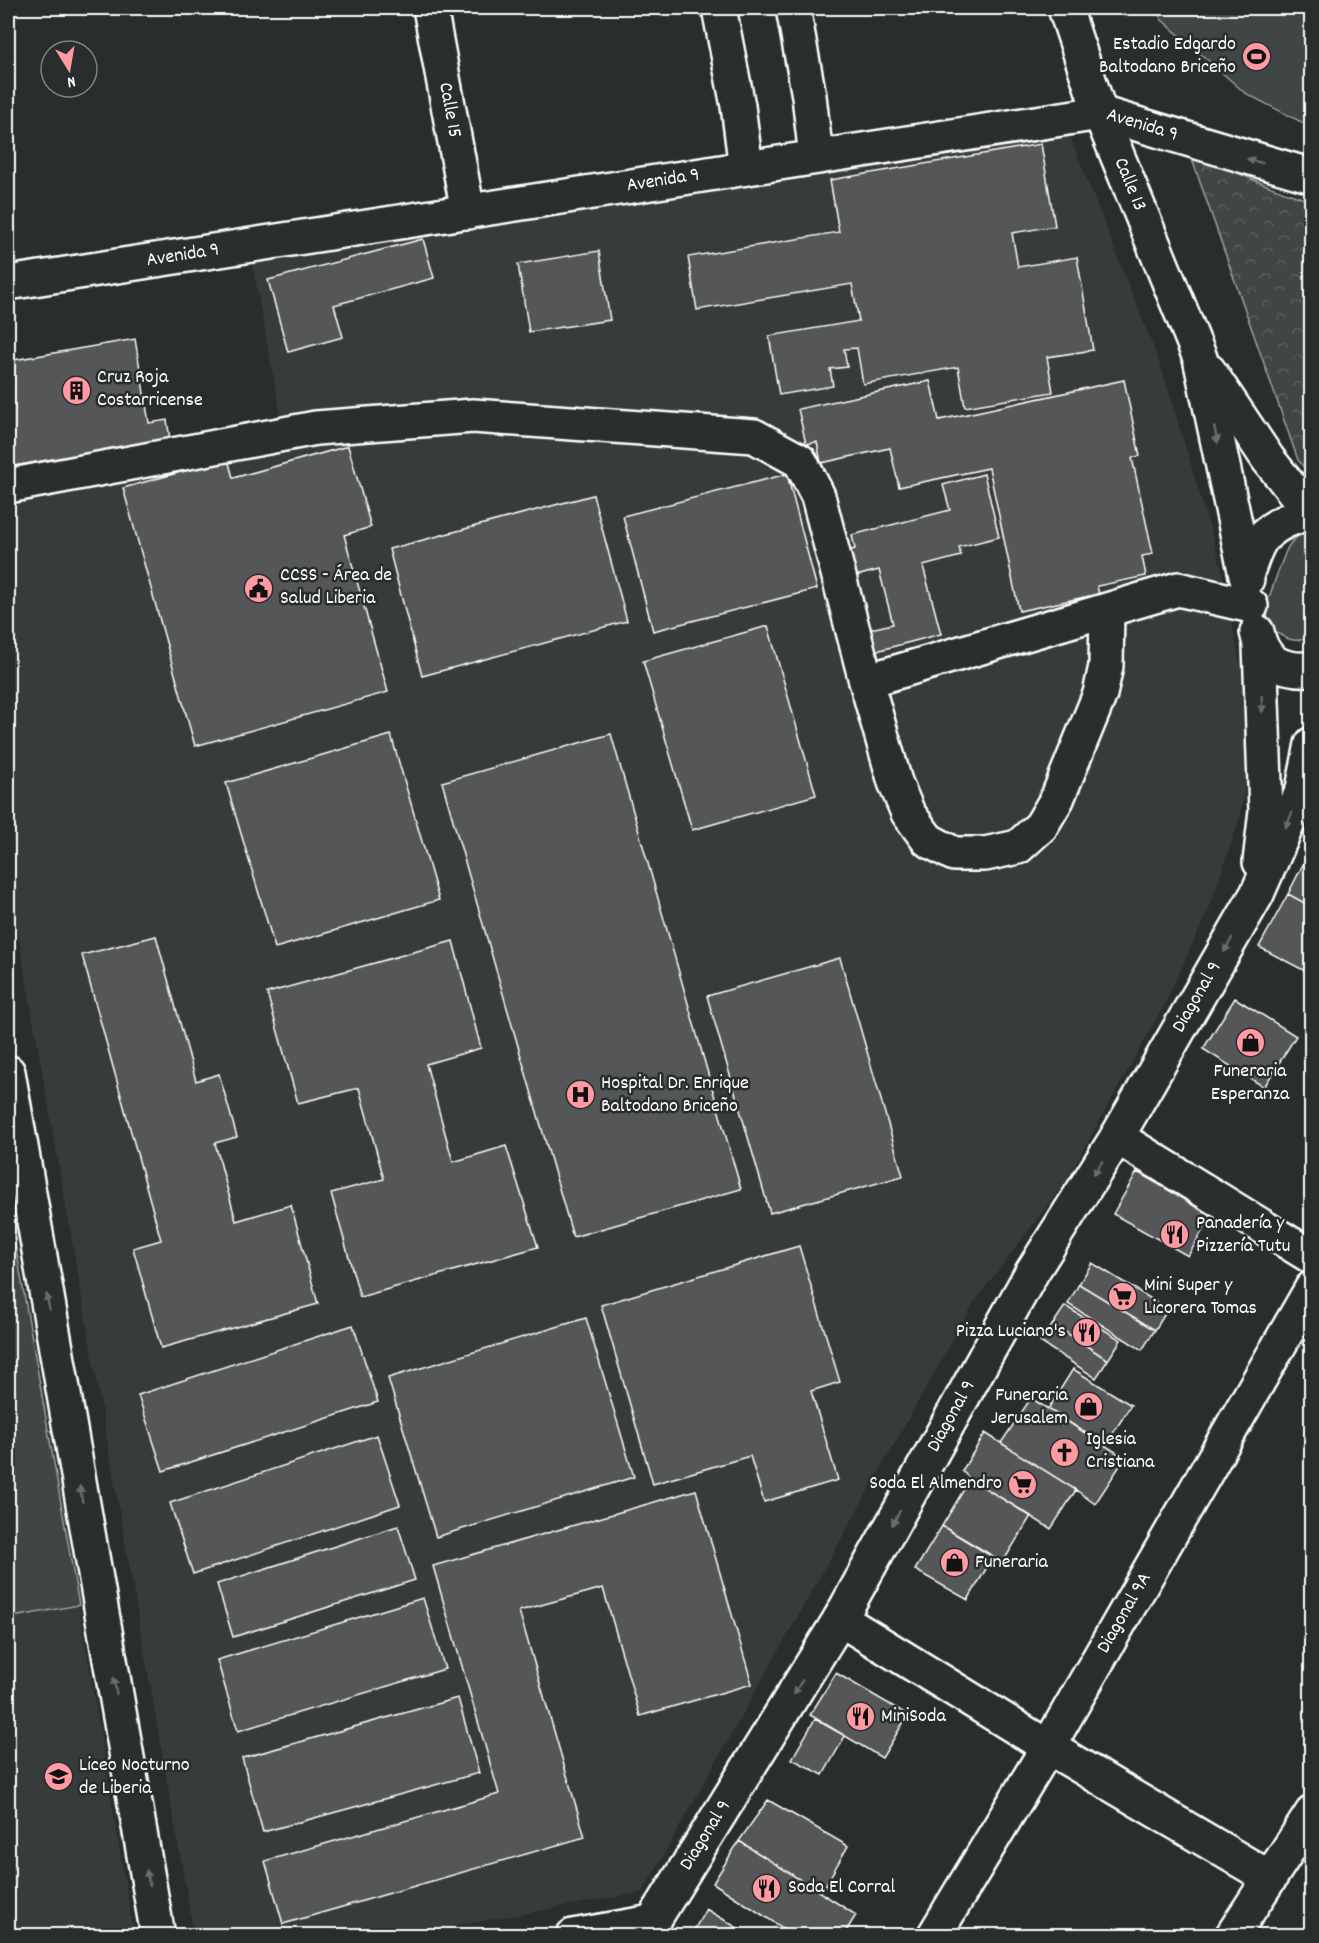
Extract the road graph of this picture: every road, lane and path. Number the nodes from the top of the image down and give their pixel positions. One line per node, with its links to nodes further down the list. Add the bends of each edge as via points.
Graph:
1 (430, 8): 9 (street, Calle 15)
2 (719, 8): 7 (street)
3 (794, 8): 6 (street)
4 (1065, 8): 5 (street, Calle 13)
5 (1100, 113): 6 (street, Avenida 9); 8 (street, Avenida 9, one-way to 5); 11 (street, Calle 13)
6 (816, 157): 7 (street, Avenida 9)
7 (746, 168): 9 (street, Avenida 9)
8 (1311, 176)
9 (468, 212): 10 (street, Avenida 9)
10 (8, 283)
11 (1200, 358): 13 (street, Calle 13, via 1268,459); 14 (street, Calle 13, one-way to 14)
12 (8, 486): 19 (street, via 316,428 473,416 754,435 800,461 818,496)
13 (1311, 513): 14 (street, via 1291,518 1264,536)
14 (1246, 575): 15 (street, Calle 13)
15 (1251, 606): 16 (street, via 1178,589); 17 (street, Diagonal 9)
16 (1107, 610): 19 (street); 19 (street, via 1106,666 1100,694 1057,799 1041,826 1018,847 985,854 954,854 928,840 908,813 895,782)
17 (1260, 646): 18 (street, via 1275,663 1293,670); 21 (street, Diagonal 9, one-way to 21, via 1266,811)
18 (1311, 669)
19 (866, 681)
20 (1311, 744): 21 (street, Diagonal 9, one-way to 21, via 1303,789)
21 (1257, 894): 23 (street, Diagonal 9, one-way to 23)
22 (8, 1072): 31 (street, one-way to 22)
23 (1117, 1137): 24 (street); 26 (street, Diagonal 9, one-way to 26, via 1032,1272)
24 (1311, 1257)
25 (1311, 1288): 27 (street, Diagonal 9A)
26 (840, 1620): 27 (street); 30 (street, Diagonal 9, one-way to 30)
27 (1048, 1747): 29 (street); 33 (street, Diagonal 9A)
28 (1311, 1813): 29 (street)
29 (1270, 1878): 34 (street)
30 (648, 1929): 32 (street)
31 (158, 1935)
32 (573, 1935)
33 (934, 1935)
34 (1232, 1935)

